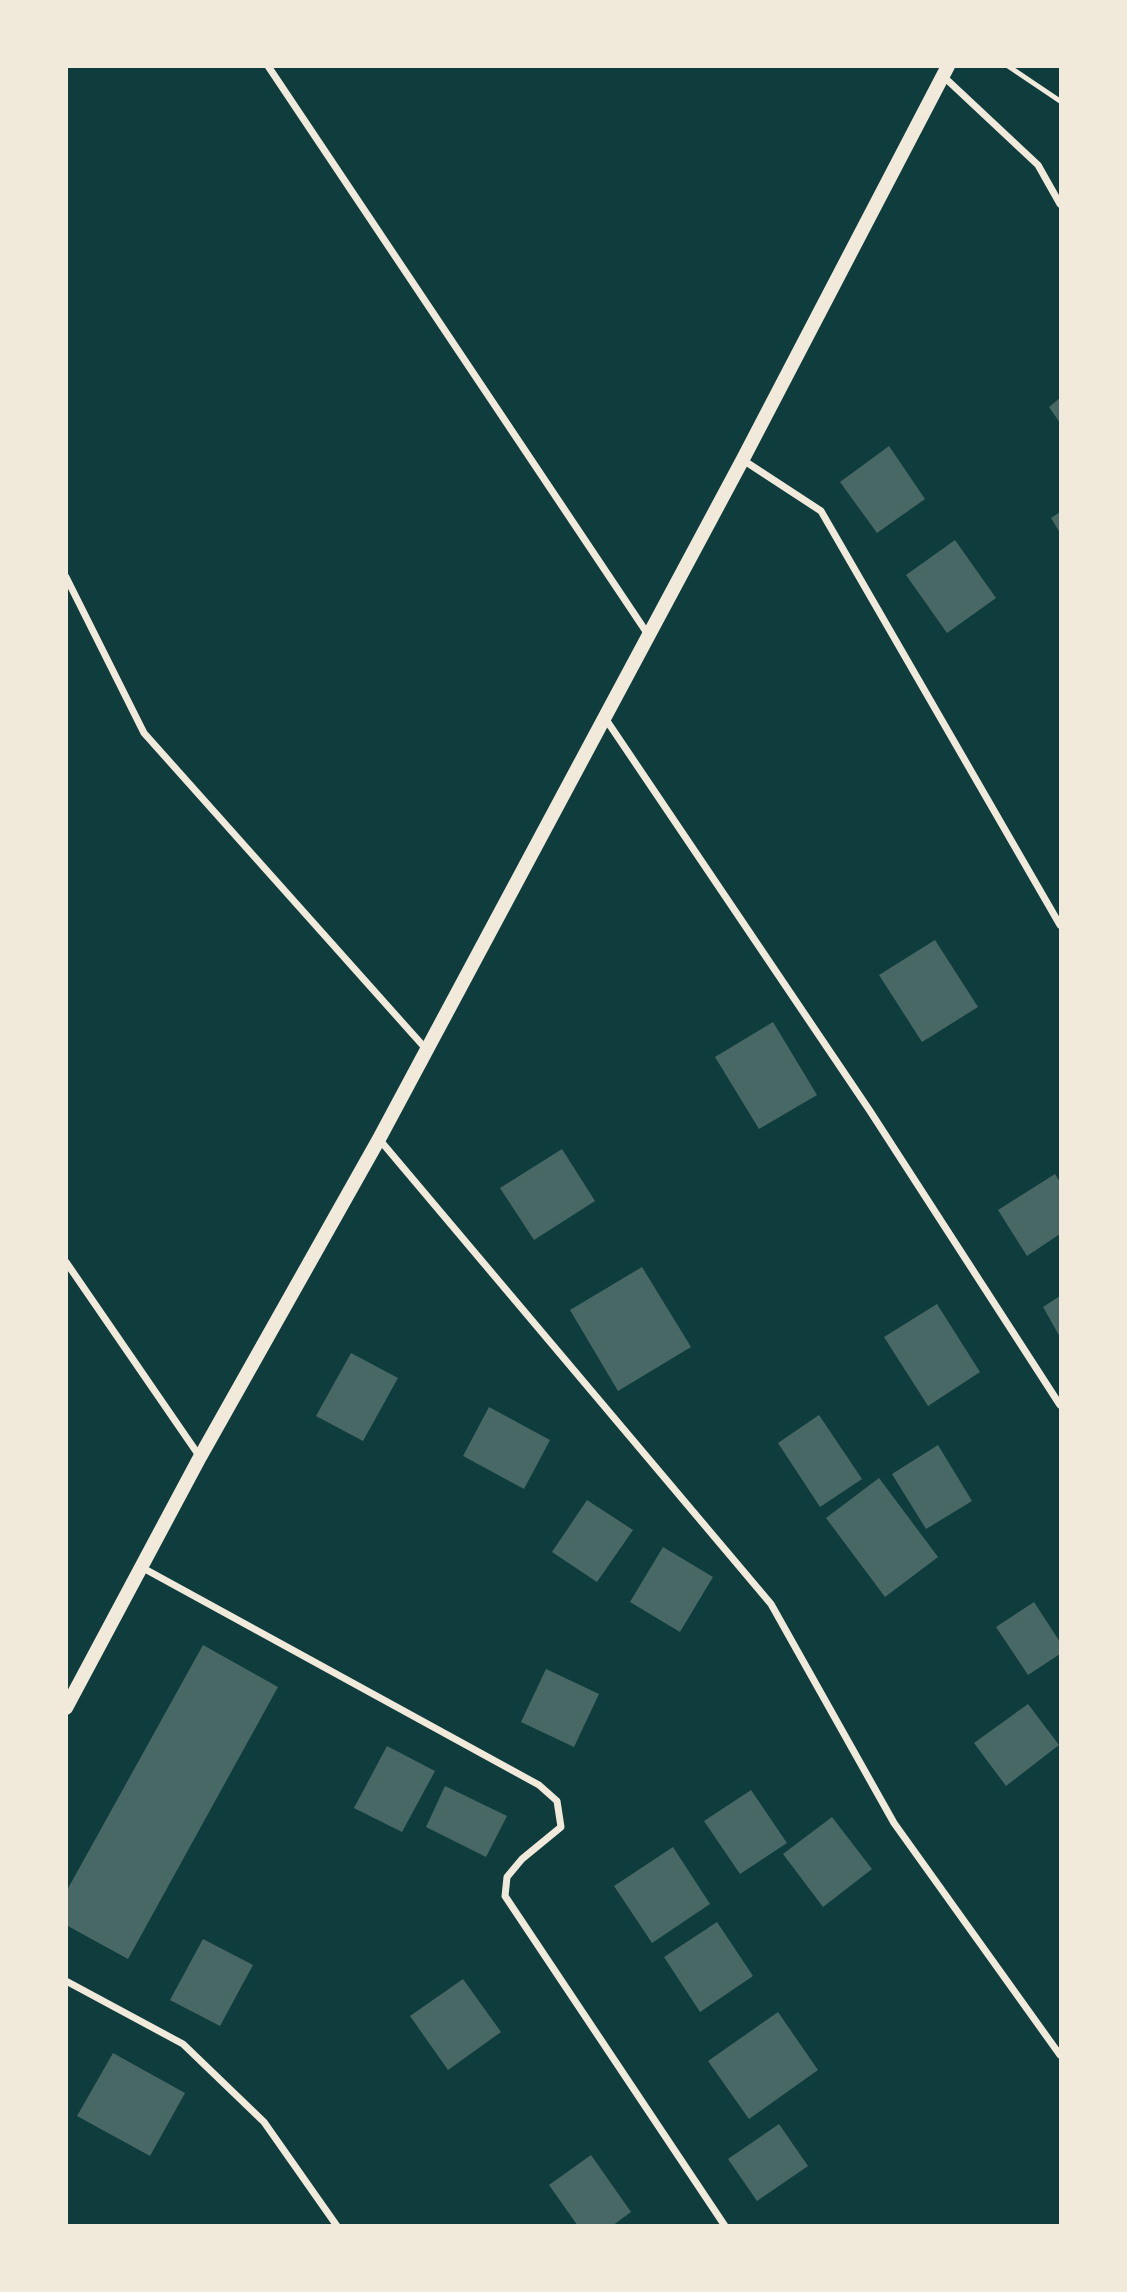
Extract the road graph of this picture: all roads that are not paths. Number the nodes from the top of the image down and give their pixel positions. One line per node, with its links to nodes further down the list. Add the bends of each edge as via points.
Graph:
1 (268, 66): 8 (street)
2 (1008, 66): 4 (lane)
3 (946, 71): 5 (street, via 1038,165); 6 (main road)
4 (1060, 101)
5 (1060, 204)
6 (743, 459): 8 (main road); 10 (street, via 821,511)
7 (66, 577): 11 (street, via 144,733)
8 (647, 633): 9 (main road)
9 (605, 718): 11 (main road); 14 (street, via 870,1111)
10 (1060, 925)
11 (426, 1049): 12 (main road)
12 (379, 1139): 15 (main road); 19 (street, via 771,1604 894,1823)
13 (66, 1262): 15 (street)
14 (1060, 1405)
15 (200, 1457): 16 (main road)
16 (142, 1568): 17 (main road); 21 (street, via 539,1785 557,1801 561,1826 507,1877 505,1896)
17 (66, 1708)
18 (66, 1981): 20 (street, via 183,2044 264,2122)
19 (1060, 2055)
20 (337, 2225)
21 (725, 2225)

